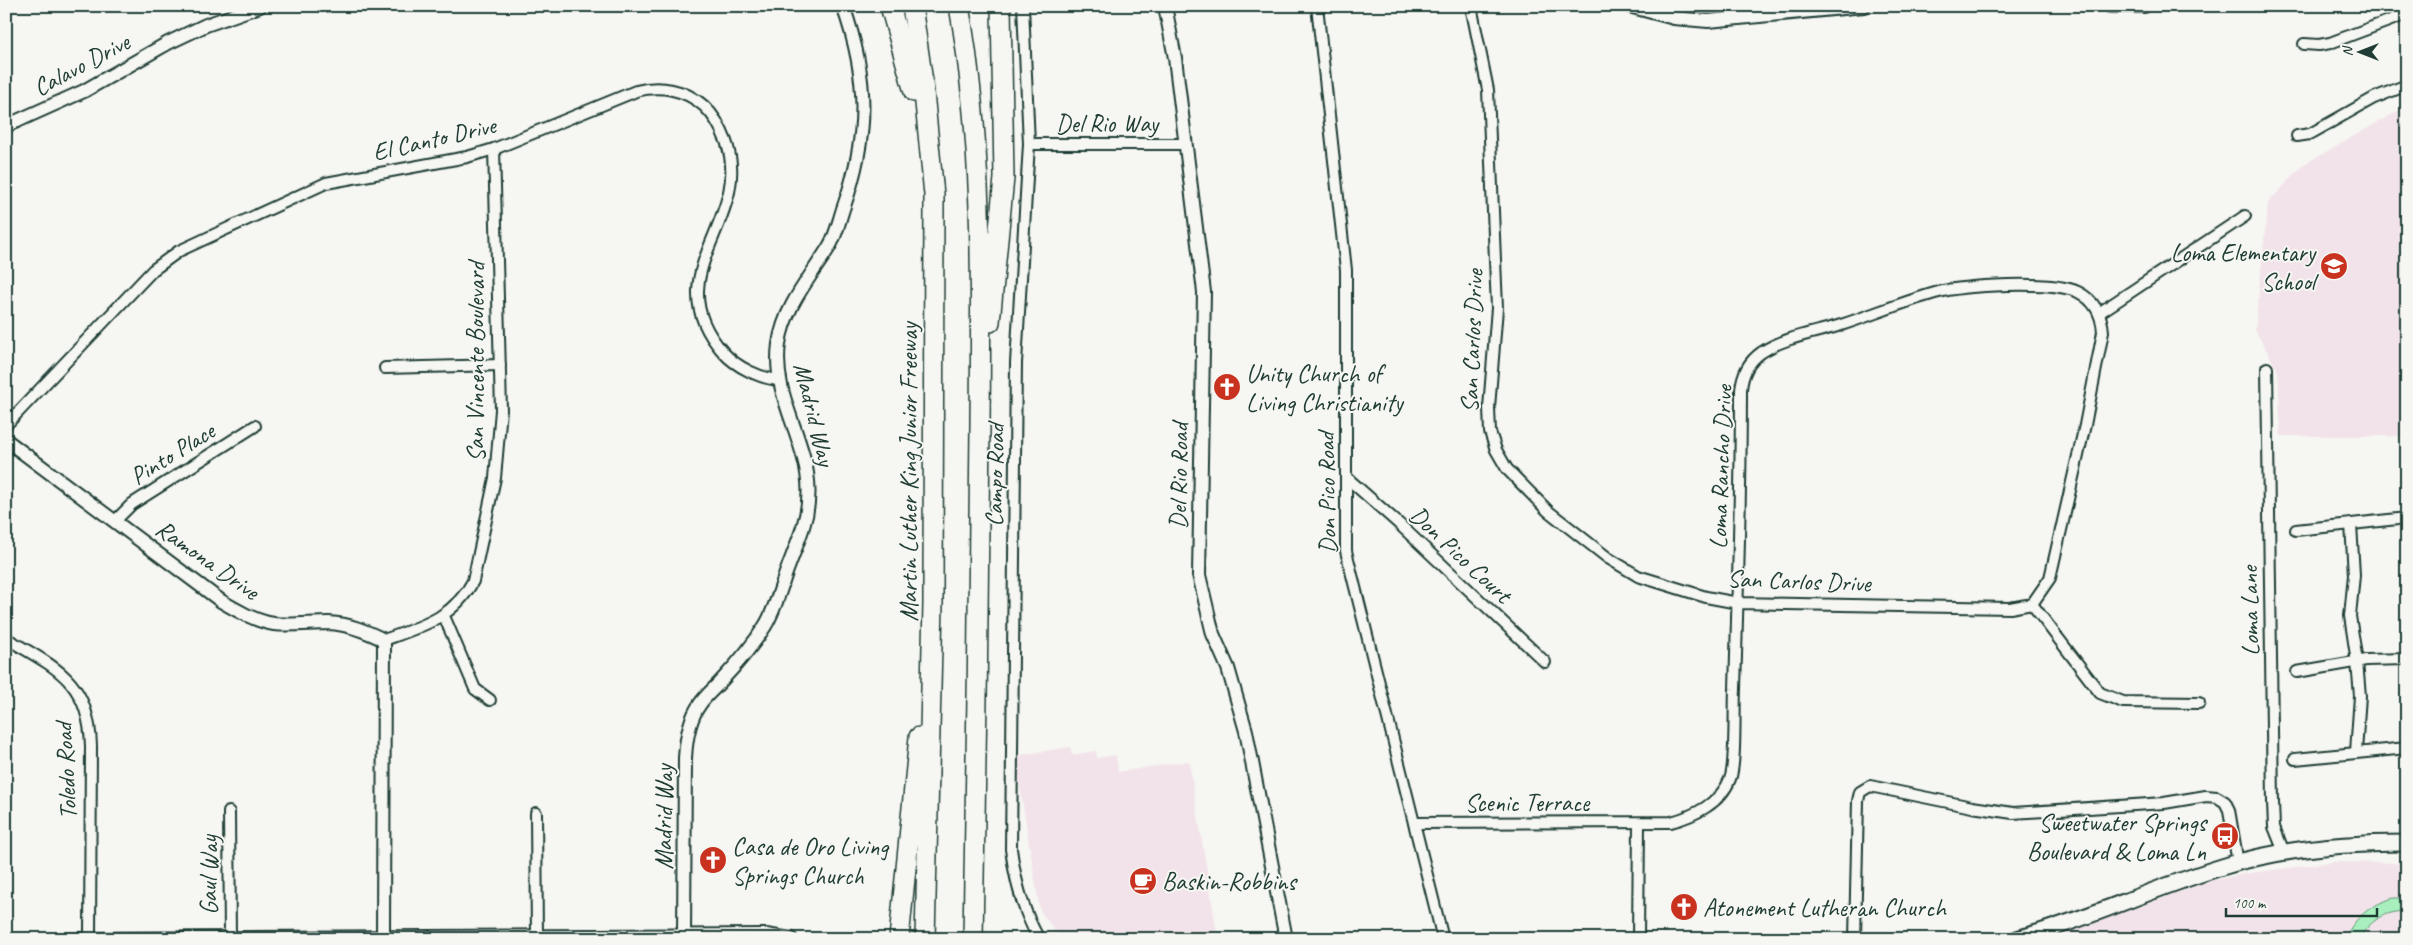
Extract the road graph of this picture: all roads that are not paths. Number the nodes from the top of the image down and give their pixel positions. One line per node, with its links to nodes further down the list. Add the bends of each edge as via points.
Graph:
1 (260, 6): 19 (street, Calavo Drive, via 206,25 84,91)
2 (843, 6): 30 (street, Madrid Way, via 855,42 863,84 858,156 850,192 830,245 792,303 784,323 778,345)
3 (890, 6): 24 (highway, via 905,54)
4 (912, 6): 24 (highway, Martin Luther King Junior Freeway)
5 (959, 6): 31 (highway, via 975,136 979,201)
6 (1001, 6): 31 (highway, via 1004,178 991,319)
7 (1023, 6): 21 (street, Campo Road)
8 (1165, 6): 22 (street, Del Rio Road)
9 (1317, 6): 35 (street, Don Pico Road, via 1346,270)
10 (1471, 6): 40 (street, San Carlos Drive, via 1488,90 1497,308 1489,408 1490,432 1496,450 1507,469 1548,511 1608,558 1638,576)
11 (1629, 6): 15 (street, via 1687,20 1708,21)
12 (1864, 6): 15 (street)
13 (2110, 6): 14 (street)
14 (2144, 6)
15 (1767, 11)
16 (2407, 14): 17 (street, via 2330,43)
17 (2304, 44)
18 (2407, 85): 20 (street, via 2374,98 2310,134)
19 (6, 126)
20 (2297, 136)
21 (1029, 144): 22 (street, Del Rio Way); 74 (street, Campo Road, via 1016,363 1011,849 1029,922)
22 (1185, 144): 75 (street, Del Rio Road, via 1204,292 1199,575 1213,634 1228,668 1246,731)
23 (494, 149): 27 (street, San Vincente Boulevard); 30 (street, El Canto Drive, via 644,89 678,91 700,103 714,117 724,136 732,174 728,197 699,275 699,313 712,340 729,359 770,379); 32 (street, El Canto Drive, via 326,183 179,251 153,270)
24 (932, 170): 41 (highway, Martin Luther King Junior Freeway)
25 (2245, 216): 26 (street)
26 (2099, 313): 40 (street, Loma Rancho Drive, via 2085,296 2072,290 2036,286 1972,287 1936,293 1778,344 1758,355 1746,370 1740,390); 42 (street, via 2103,325 2102,338 2050,578)
27 (500, 365): 28 (street); 43 (street, San Vincente Boulevard, via 498,457 473,581 465,596)
28 (385, 368)
29 (2267, 368): 61 (street, Loma Lane, via 2273,802 2274,827)
30 (780, 380): 63 (street, Madrid Way, via 806,459 808,505 766,624 751,647 700,704 688,732)
31 (981, 387): 47 (highway)
32 (6, 425)
33 (255, 426): 37 (street, Pinto Place, via 132,504)
34 (6, 440): 37 (street, Ramona Drive)
35 (1346, 478): 48 (street, Don Pico Court); 58 (street, Don Pico Road, via 1346,551)
36 (2407, 518): 38 (street)
37 (115, 520): 45 (street, Ramona Drive, via 222,601 255,619 275,624 341,624)
38 (2351, 524): 39 (street); 49 (street, via 2354,575 2350,616)
39 (2296, 530)
40 (1738, 603): 42 (street, San Carlos Drive, via 2010,608); 59 (street, Loma Rancho Drive, via 1731,778 1711,803 1693,815 1671,822)
41 (933, 604): 70 (highway); 71 (highway, Martin Luther King Junior Freeway)
42 (2032, 604): 52 (street, via 2100,693 2123,702)
43 (444, 616): 45 (street, San Vincente Boulevard); 51 (street, via 475,689)
44 (7, 639): 64 (street, Toledo Road, via 56,668 78,694 87,714 91,746)
45 (384, 640): 66 (street)
46 (2407, 659): 49 (street)
47 (978, 661): 72 (highway); 73 (highway)
48 (1545, 662)
49 (2357, 662): 50 (street); 54 (street, via 2360,696)
50 (2298, 672)
51 (490, 700)
52 (2199, 703)
53 (2407, 748): 54 (street)
54 (2356, 752): 55 (street)
55 (2295, 759)
56 (229, 812): 65 (street, Gaul Way)
57 (536, 812): 67 (street)
58 (1414, 823): 59 (street, Scenic Terrace); 76 (street, Don Pico Road)
59 (1639, 823): 77 (street)
60 (2407, 843): 61 (main road, via 2358,843)
61 (2284, 852): 62 (main road)
62 (2238, 863): 78 (street, via 2229,810 2217,797 2164,804 2013,812 1870,786 1860,792 1858,801); 79 (main road)
63 (684, 937): 67 (street); 69 (street, via 766,935)
64 (90, 938): 65 (street); 68 (street)
65 (234, 938): 66 (street)
66 (382, 938): 67 (street)
67 (537, 938)
68 (68, 939)
69 (790, 939)
70 (898, 939)
71 (925, 939)
72 (973, 939)
73 (985, 939)
74 (1039, 939)
75 (1286, 939)
76 (1443, 939)
77 (1638, 939)
78 (1855, 939)
79 (2017, 939)

